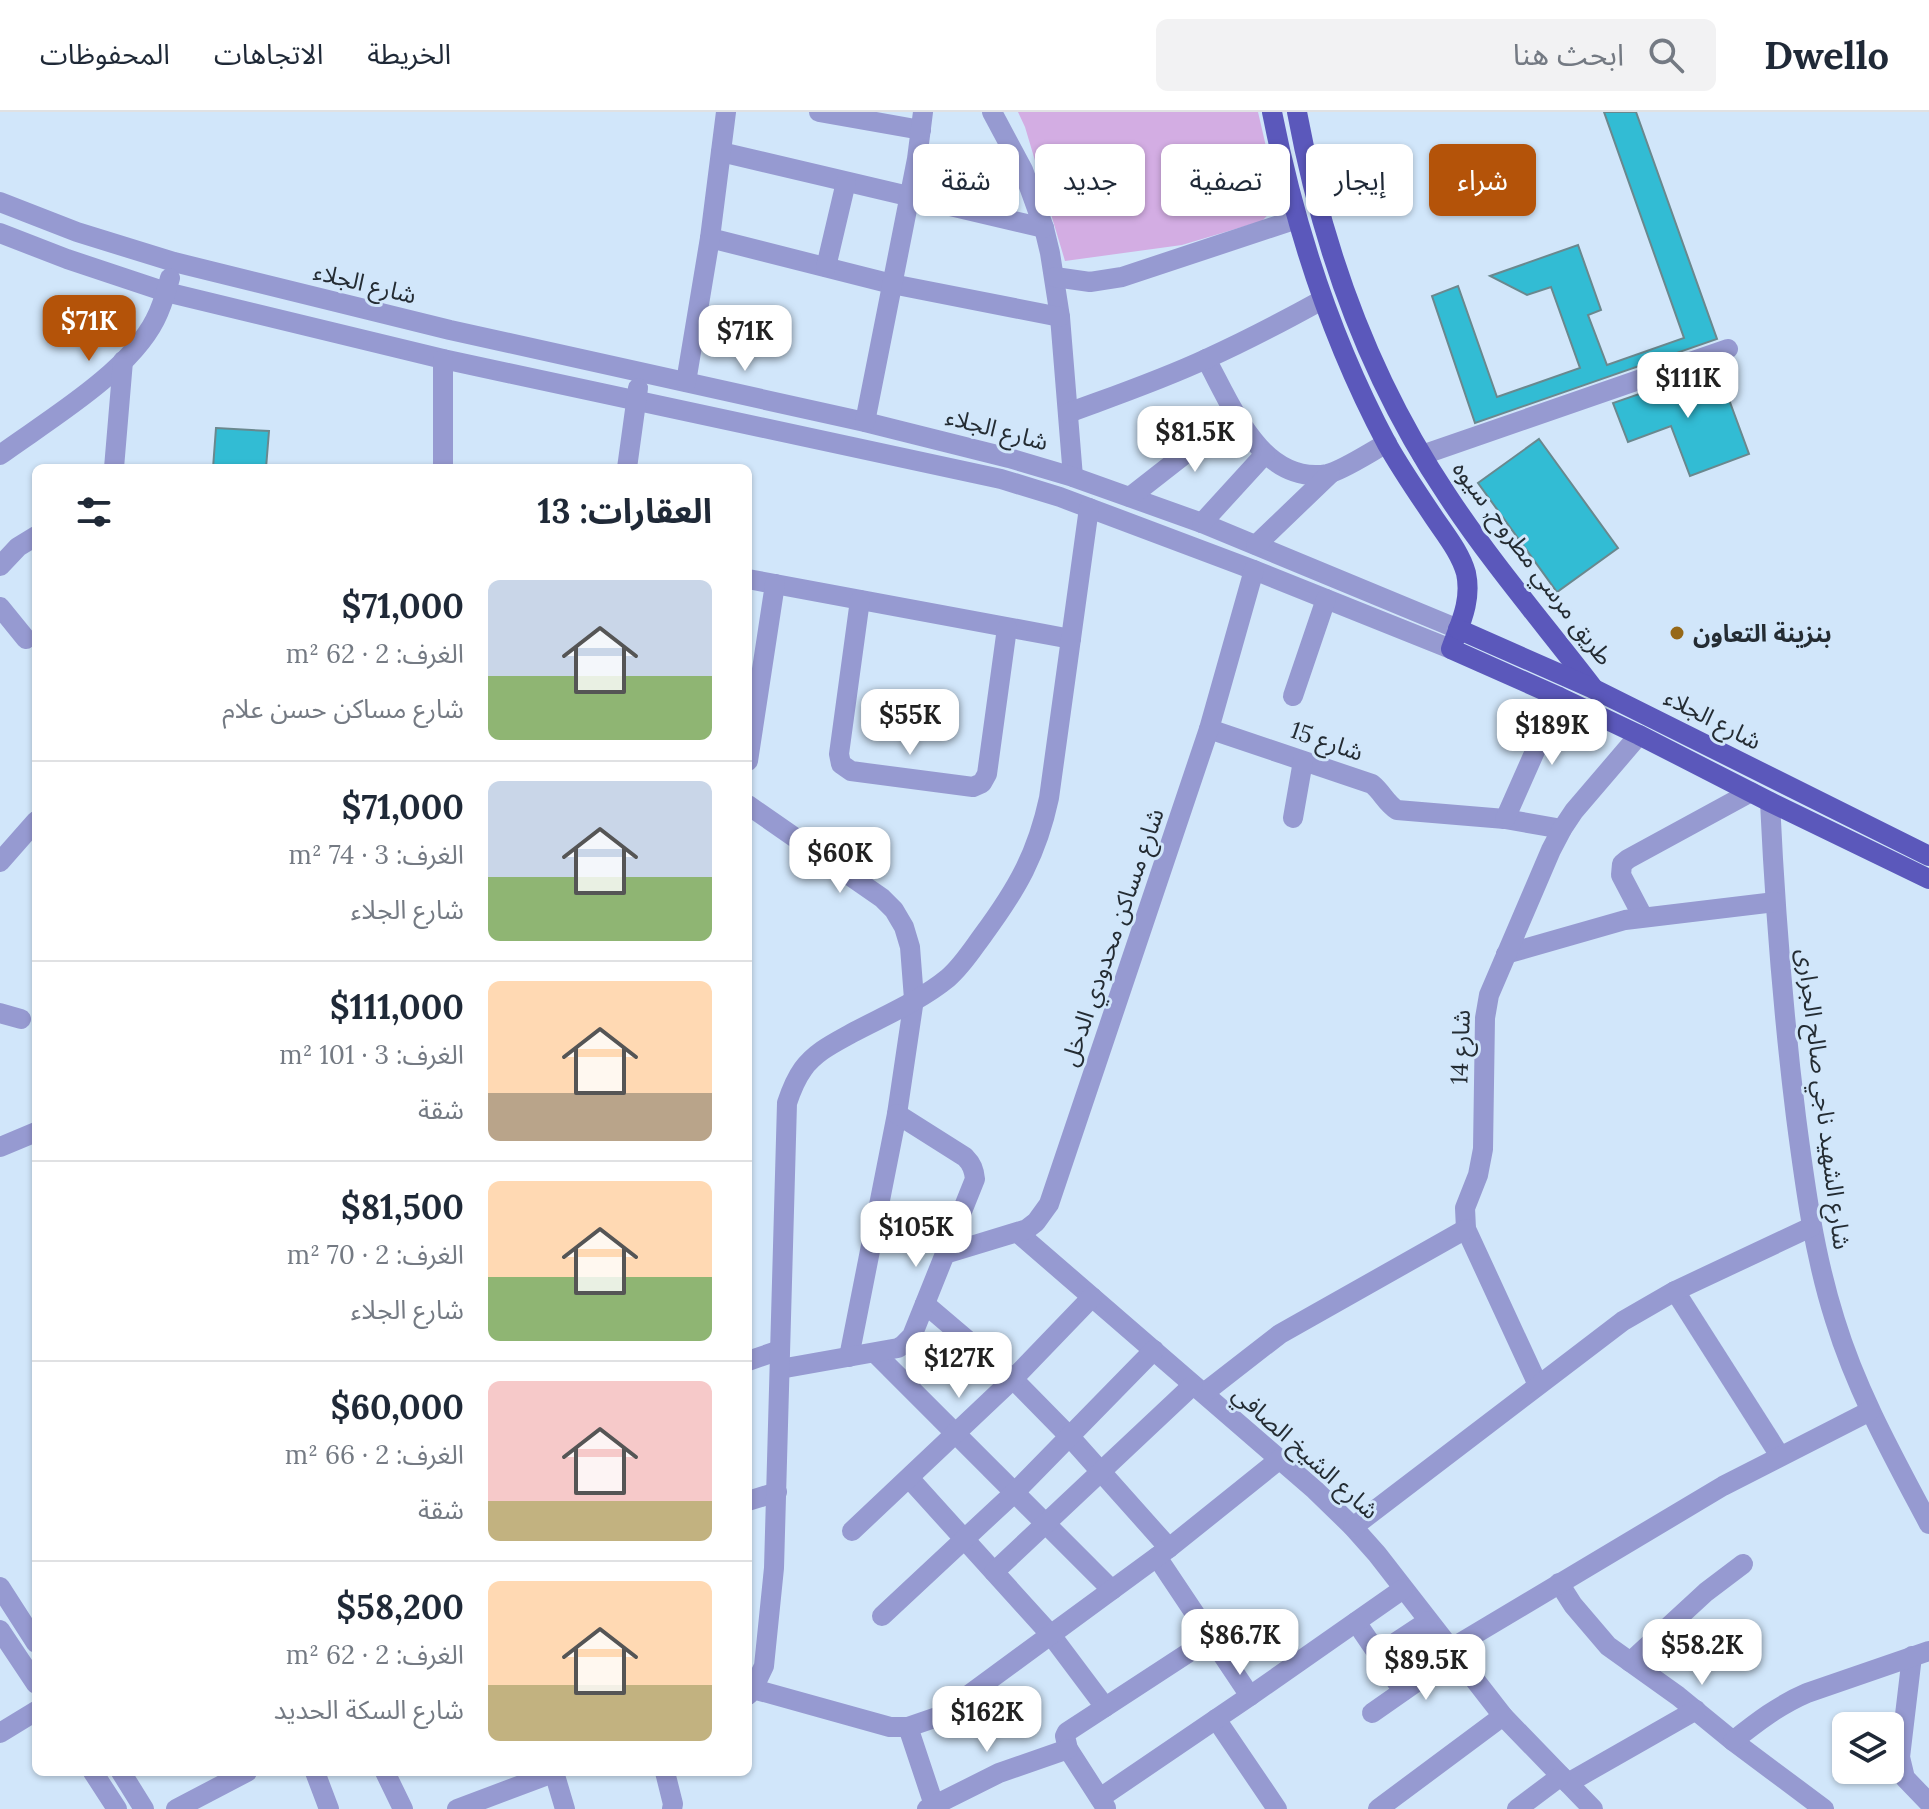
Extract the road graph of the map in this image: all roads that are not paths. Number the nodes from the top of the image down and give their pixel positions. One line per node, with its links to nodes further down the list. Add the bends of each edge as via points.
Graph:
1 (726, 112): 7 (street)
2 (819, 112): 6 (street)
3 (992, 112): 12 (street, via 1023,170)
4 (1272, 112): 11 (main road, طريق مرسي مطروح, سيوه)
5 (1297, 112): 35 (main road, طريق مرسي مطروح, سيوه, via 1320,217 1340,278 1391,398)
6 (922, 121): 9 (street)
7 (721, 152): 8 (street); 14 (street)
8 (846, 182): 9 (street); 16 (street)
9 (909, 196): 12 (street); 18 (street)
10 (0, 202): 15 (street, شارع الجلاء)
11 (1297, 219): 17 (street, via 1122,277 1090,282); 20 (main road, طريق مرسي مطروح, سيوه)
12 (1044, 228): 17 (street)
13 (0, 233): 19 (street, شارع الجلاء)
14 (710, 238): 16 (street); 27 (street)
15 (174, 262): 19 (street); 26 (street, شارع الجلاء)
16 (826, 267): 18 (street)
17 (1055, 277): 21 (street)
18 (892, 284): 21 (street); 31 (street)
19 (166, 292): 23 (street, شارع الجلاء); 25 (street, via 155,321)
20 (1322, 300): 24 (street); 32 (main road, طريق مرسي مطروح, سيوه)
21 (1060, 317): 29 (street)
22 (1728, 349): 35 (street)
23 (443, 359): 28 (street, شارع الجلاء); 37 (street)
24 (1206, 359): 29 (street); 30 (street)
25 (123, 361): 34 (street); 36 (street)
26 (640, 372): 27 (street, شارع الجلاء); 28 (street)
27 (686, 382): 31 (street, شارع الجلاء)
28 (636, 400): 38 (street); 42 (street, شارع الجلاء, via 970,471)
29 (1068, 413): 40 (street)
30 (1241, 421): 33 (street); 41 (street, via 1194,447)
31 (865, 422): 40 (street, شارع الجلاء)
32 (1387, 443): 39 (street); 54 (main road, طريق مرسي مطروح, سيوه, via 1461,559 1468,602)
33 (1265, 454): 39 (street, via 1296,472); 43 (street)
34 (0, 455)
35 (1422, 455): 58 (main road, طريق مرسي مطروح, سيوه, via 1470,529)
36 (114, 464)
37 (443, 464)
38 (628, 464)
39 (1330, 474): 45 (street)
40 (1073, 477): 41 (street, شارع الجلاء)
41 (1130, 497): 43 (street, شارع الجلاء)
42 (1089, 508): 47 (street, شارع الجلاء); 56 (street)
43 (1202, 523): 45 (street, شارع الجلاء)
44 (32, 538): 46 (street)
45 (1256, 545): 54 (street, شارع الجلاء)
46 (0, 566)
47 (1254, 570): 50 (street, شارع الجلاء); 61 (street, شارع مساكن محدودي الدخل)
48 (752, 580): 49 (street)
49 (775, 584): 51 (street); 62 (street)
50 (1326, 599): 57 (street, شارع الجلاء); 59 (street)
51 (860, 600): 53 (street); 53 (street, via 839,754 841,764 851,771 973,787 982,783)
52 (0, 607): 55 (street)
53 (1007, 628): 56 (street)
54 (1458, 629): 57 (main road, طريق مرسي مطروح, سيوه); 58 (main road, شارع الجلاء)
55 (26, 639)
56 (1071, 639): 78 (street, via 1049,798 1029,863 1007,904 962,964)
57 (1451, 649): 60 (main road, شارع الجلاء)
58 (1594, 689): 72 (main road, شارع الجلاء)
59 (1293, 696)
60 (1559, 697): 63 (main road, شارع الجلاء); 69 (street)
61 (1209, 729): 64 (street, شارع 15); 86 (street, شارع مساكن محدودي الدخل, via 1049,1204 1036,1222)
62 (752, 735)
63 (1639, 735): 65 (main road, شارع الجلاء); 71 (street, شارع 14)
64 (1303, 761): 68 (street); 69 (street, شارع 15, via 1372,784 1397,810)
65 (1751, 792): 66 (main road, شارع الجلاء); 76 (street, via 1622,864 1621,875)
66 (1770, 802): 74 (main road, شارع الجلاء); 75 (street, شارع الشهيد ناجي صالح الجرارى)
67 (752, 808): 78 (street, via 894,910 910,947)
68 (1293, 818)
69 (1505, 819): 71 (street, شارع 15)
70 (32, 826): 73 (street)
71 (1562, 829): 77 (street, شارع 14)
72 (1929, 856)
73 (0, 862)
74 (1929, 879)
75 (1775, 902): 76 (street); 84 (street, شارع الشهيد ناجي صالح الجرارى, via 1782,1002)
76 (1643, 917): 77 (street)
77 (1506, 954): 85 (street, شارع 14, via 1486,1006 1483,1149 1465,1208)
78 (914, 999): 81 (street); 94 (street, via 829,1046 802,1070 793,1086 787,1103)
79 (0, 1013): 80 (street)
80 (21, 1019)
81 (897, 1114): 87 (street, via 965,1157 974,1171); 93 (street)
82 (32, 1134): 83 (street)
83 (0, 1147)
84 (1811, 1227): 88 (street); 99 (street, شارع الشهيد ناجي صالح الجرارى, via 1835,1321)
85 (1466, 1229): 97 (street); 98 (street, via 1280,1334)
86 (1018, 1233): 87 (street, شارع مساكن محدودي الدخل); 89 (street, شارع الشيخ الصافي)
87 (945, 1254): 90 (street)
88 (1675, 1291): 97 (street, via 1623,1321); 102 (street)
89 (1092, 1297): 91 (street, شارع الشيخ الصافي); 96 (street)
90 (925, 1304): 92 (street, via 908,1341); 96 (street)
91 (1154, 1350): 98 (street, شارع الشيخ الصافي); 101 (street)
92 (875, 1353): 93 (street); 100 (street)
93 (849, 1357): 94 (street)
94 (780, 1360): 95 (street); 106 (street)
95 (752, 1361)
96 (1013, 1379): 100 (street); 101 (street)
97 (1538, 1385): 112 (street)
98 (1198, 1389): 103 (street, شارع الشيخ الصافي); 104 (street)
99 (1870, 1411): 102 (street); 108 (street, شارع الشهيد ناجي صالح الجرارى)
100 (957, 1433): 105 (street); 107 (street)
101 (1070, 1437): 104 (street); 107 (street)
102 (1780, 1456): 118 (street)
103 (1280, 1459): 112 (street, شارع الشيخ الصافي); 115 (street)
104 (1101, 1471): 110 (street); 115 (street)
105 (909, 1478): 113 (street); 114 (street)
106 (777, 1492): 109 (street); 134 (street, via 764,1666)
107 (1015, 1492): 110 (street); 114 (street)
108 (1923, 1497): 111 (street, شارع الشهيد ناجي صالح الجرارى)
109 (752, 1500)
110 (1046, 1523): 117 (street); 121 (street)
111 (1929, 1524)
112 (1353, 1527): 120 (street, شارع الشيخ الصافي)
113 (852, 1531)
114 (965, 1539): 117 (street); 122 (street)
115 (1163, 1552): 121 (street); 128 (street)
116 (1743, 1564): 132 (street)
117 (994, 1572): 126 (street)
118 (1559, 1583): 129 (street); 132 (street, via 1590,1626)
119 (0, 1587): 127 (street)
120 (1403, 1589): 123 (street, شارع الشيخ الصافي); 124 (street)
121 (1112, 1590): 126 (street)
122 (882, 1616)
123 (1428, 1621): 129 (street, شارع الشيخ الصافي); 130 (street)
124 (1356, 1622): 130 (street); 137 (street)
125 (0, 1630): 133 (street)
126 (1051, 1635): 138 (street); 144 (street, via 940,1716)
127 (32, 1637)
128 (1211, 1638): 137 (street); 138 (street)
129 (1452, 1652): 135 (street); 142 (street, شارع الشيخ الصافي)
130 (1378, 1654): 135 (street)
131 (1921, 1654): 146 (street, via 1788,1701); 158 (street, via 1900,1757 1905,1778)
132 (1630, 1662): 139 (street)
133 (32, 1678)
134 (752, 1690)
135 (1403, 1691): 141 (street)
136 (752, 1692): 144 (street)
137 (1250, 1696): 143 (street)
138 (1105, 1707): 147 (street, via 1067,1732)
139 (1696, 1710): 146 (street); 156 (street)
140 (32, 1713): 145 (street)
141 (1372, 1713)
142 (1503, 1716): 156 (street, شارع الشيخ الصافي); 170 (street)
143 (1216, 1719): 159 (street); 169 (street)
144 (908, 1727): 160 (street)
145 (0, 1733)
146 (1733, 1741): 173 (street)
147 (1068, 1749): 159 (street); 160 (street, via 999,1773)
148 (96, 1776): 161 (street)
149 (123, 1776): 162 (street)
150 (239, 1776): 163 (street)
151 (317, 1776): 164 (street)
152 (387, 1776): 165 (street)
153 (547, 1776): 157 (street)
154 (556, 1776): 167 (street)
155 (666, 1776): 168 (street)
156 (1565, 1780): 171 (street); 172 (street, شارع الشيخ الصافي)
157 (493, 1803): 166 (street)
158 (1929, 1803)
159 (1104, 1804)
160 (930, 1807)
161 (117, 1809)
162 (144, 1809)
163 (176, 1809)
164 (329, 1809)
165 (403, 1809)
166 (457, 1809)
167 (565, 1809)
168 (672, 1809)
169 (1277, 1809)
170 (1378, 1809)
171 (1517, 1809)
172 (1593, 1809)
173 (1824, 1809)

